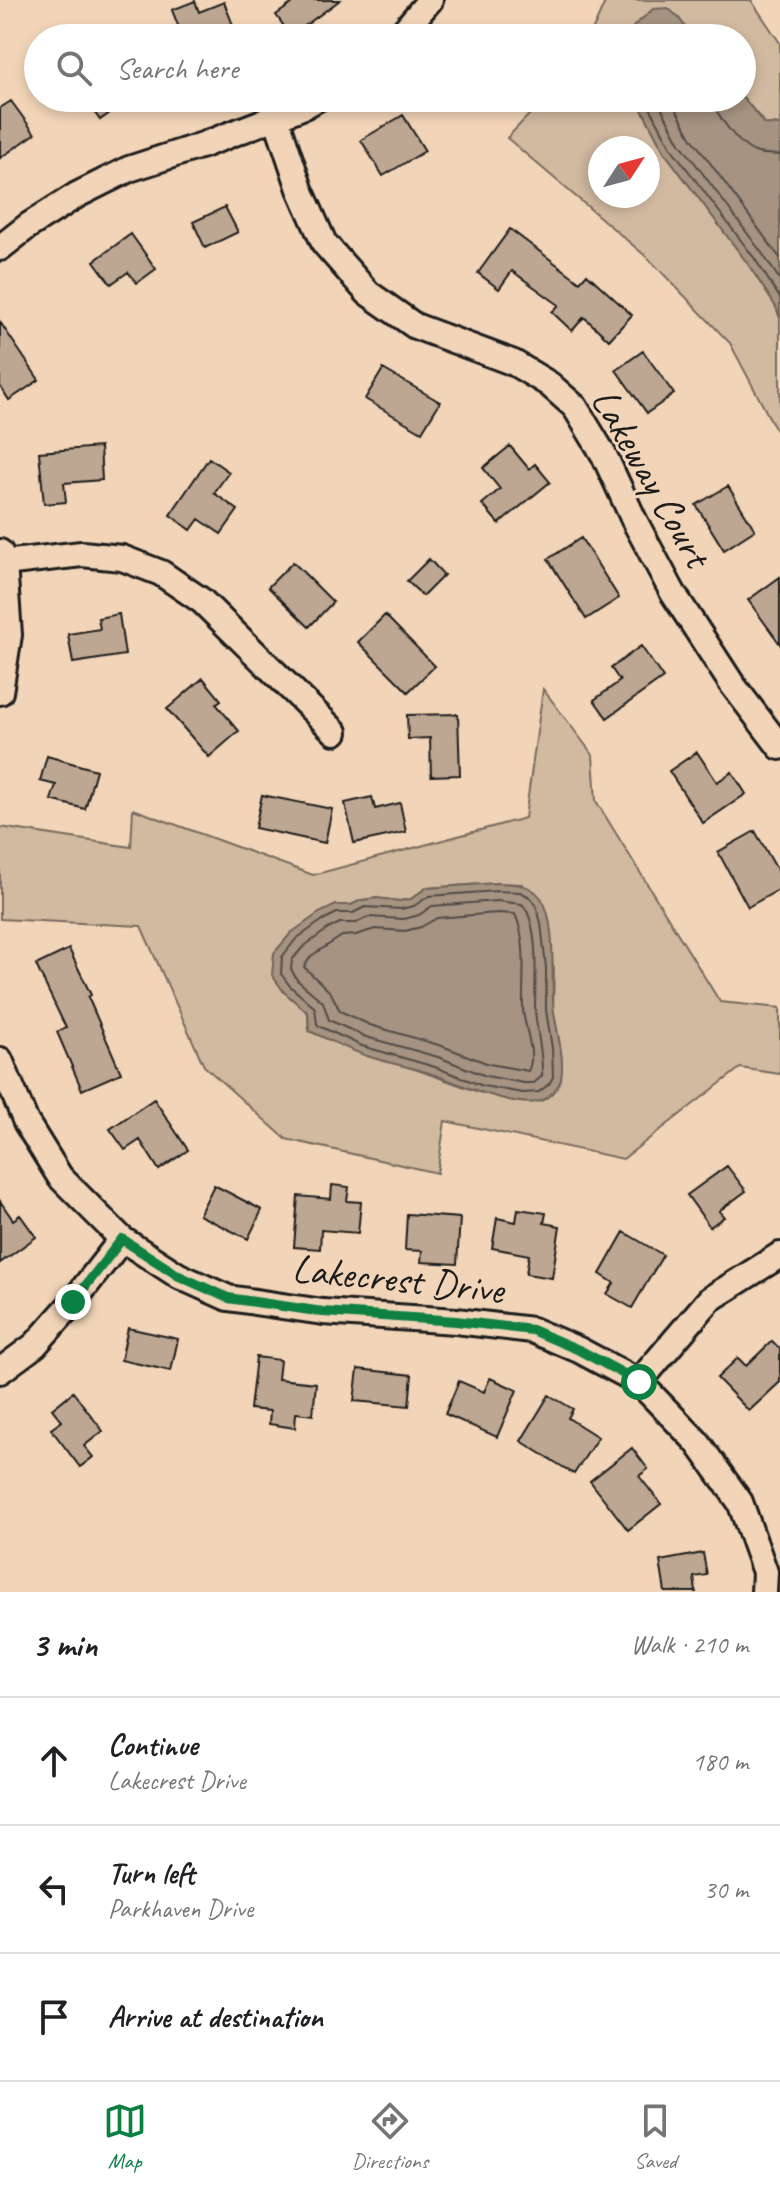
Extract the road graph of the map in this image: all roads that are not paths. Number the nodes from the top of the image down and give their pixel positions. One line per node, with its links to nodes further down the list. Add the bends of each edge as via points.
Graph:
1 (430, 0): 2 (street)
2 (410, 24)
3 (289, 112): 4 (street)
4 (276, 117): 5 (street, via 129,169 77,195); 9 (street, Lakeway Court, via 324,243 368,293 415,326 514,363 575,407 673,593)
5 (0, 248)
6 (2, 558): 7 (street, via 9,635); 8 (street, via 82,554 122,558 161,573 202,601)
7 (0, 692)
8 (335, 732)
9 (780, 747)
10 (0, 1060): 11 (street, Lakecrest Drive, via 26,1122 60,1177)
11 (122, 1239): 13 (street, via 35,1345); 14 (street, Lakecrest Drive, via 179,1276 228,1298 532,1330)
12 (780, 1255): 14 (street, via 710,1299)
13 (0, 1371)
14 (639, 1382): 15 (street, Lakecrest Drive, via 697,1442 740,1502 765,1572)
15 (764, 1592)

